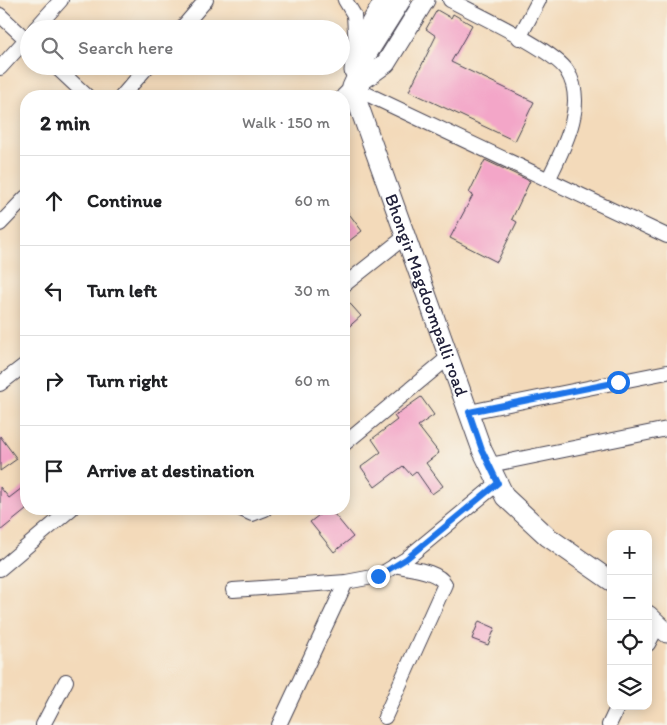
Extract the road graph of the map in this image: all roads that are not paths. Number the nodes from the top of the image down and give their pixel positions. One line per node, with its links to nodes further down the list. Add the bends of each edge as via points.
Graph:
1 (61, 0): 10 (street)
2 (206, 0): 11 (street)
3 (345, 0): 15 (street, via 354,15)
4 (385, 0): 15 (street)
5 (400, 0): 22 (street)
6 (425, 0): 23 (street, via 386,63)
7 (450, 0): 13 (street)
8 (539, 0): 13 (street)
9 (0, 15): 12 (street)
10 (44, 20)
11 (189, 20)
12 (20, 29)
13 (520, 38): 26 (street, via 553,56 568,71 574,94 573,118)
14 (20, 47): 16 (street)
15 (356, 47): 21 (street)
16 (0, 68)
17 (65, 75): 19 (street)
18 (140, 75): 20 (street)
19 (81, 90)
20 (127, 90)
21 (348, 90)
22 (349, 90)
23 (350, 90)
24 (350, 93): 26 (street)
25 (350, 97): 30 (street, Bhongir Magdoompalli road)
26 (548, 180): 29 (street)
27 (20, 203): 28 (street)
28 (0, 224)
29 (666, 232)
30 (406, 236): 31 (street); 32 (street, Bhongir Magdoompalli road)
31 (350, 280)
32 (449, 357): 36 (street, Bhongir Magdoompalli road); 38 (street)
33 (20, 369): 35 (street)
34 (667, 372): 36 (street)
35 (0, 384)
36 (469, 412): 39 (street, Bhongir Magdoompalli road)
37 (667, 429): 39 (street)
38 (350, 439)
39 (490, 465): 40 (street, Bhongir Magdoompalli road)
40 (498, 483): 42 (street); 44 (street, Bhongir Magdoompalli road, via 505,497 548,537)
41 (64, 515): 43 (street)
42 (395, 565): 45 (street, via 378,576); 51 (street, via 434,575 445,584)
43 (0, 569)
44 (607, 578)
45 (346, 582): 46 (street); 53 (street)
46 (233, 590)
47 (658, 624): 48 (street)
48 (652, 636)
49 (66, 681): 52 (street)
50 (616, 710): 54 (street)
51 (385, 717)
52 (43, 725)
53 (279, 725)
54 (609, 725)

